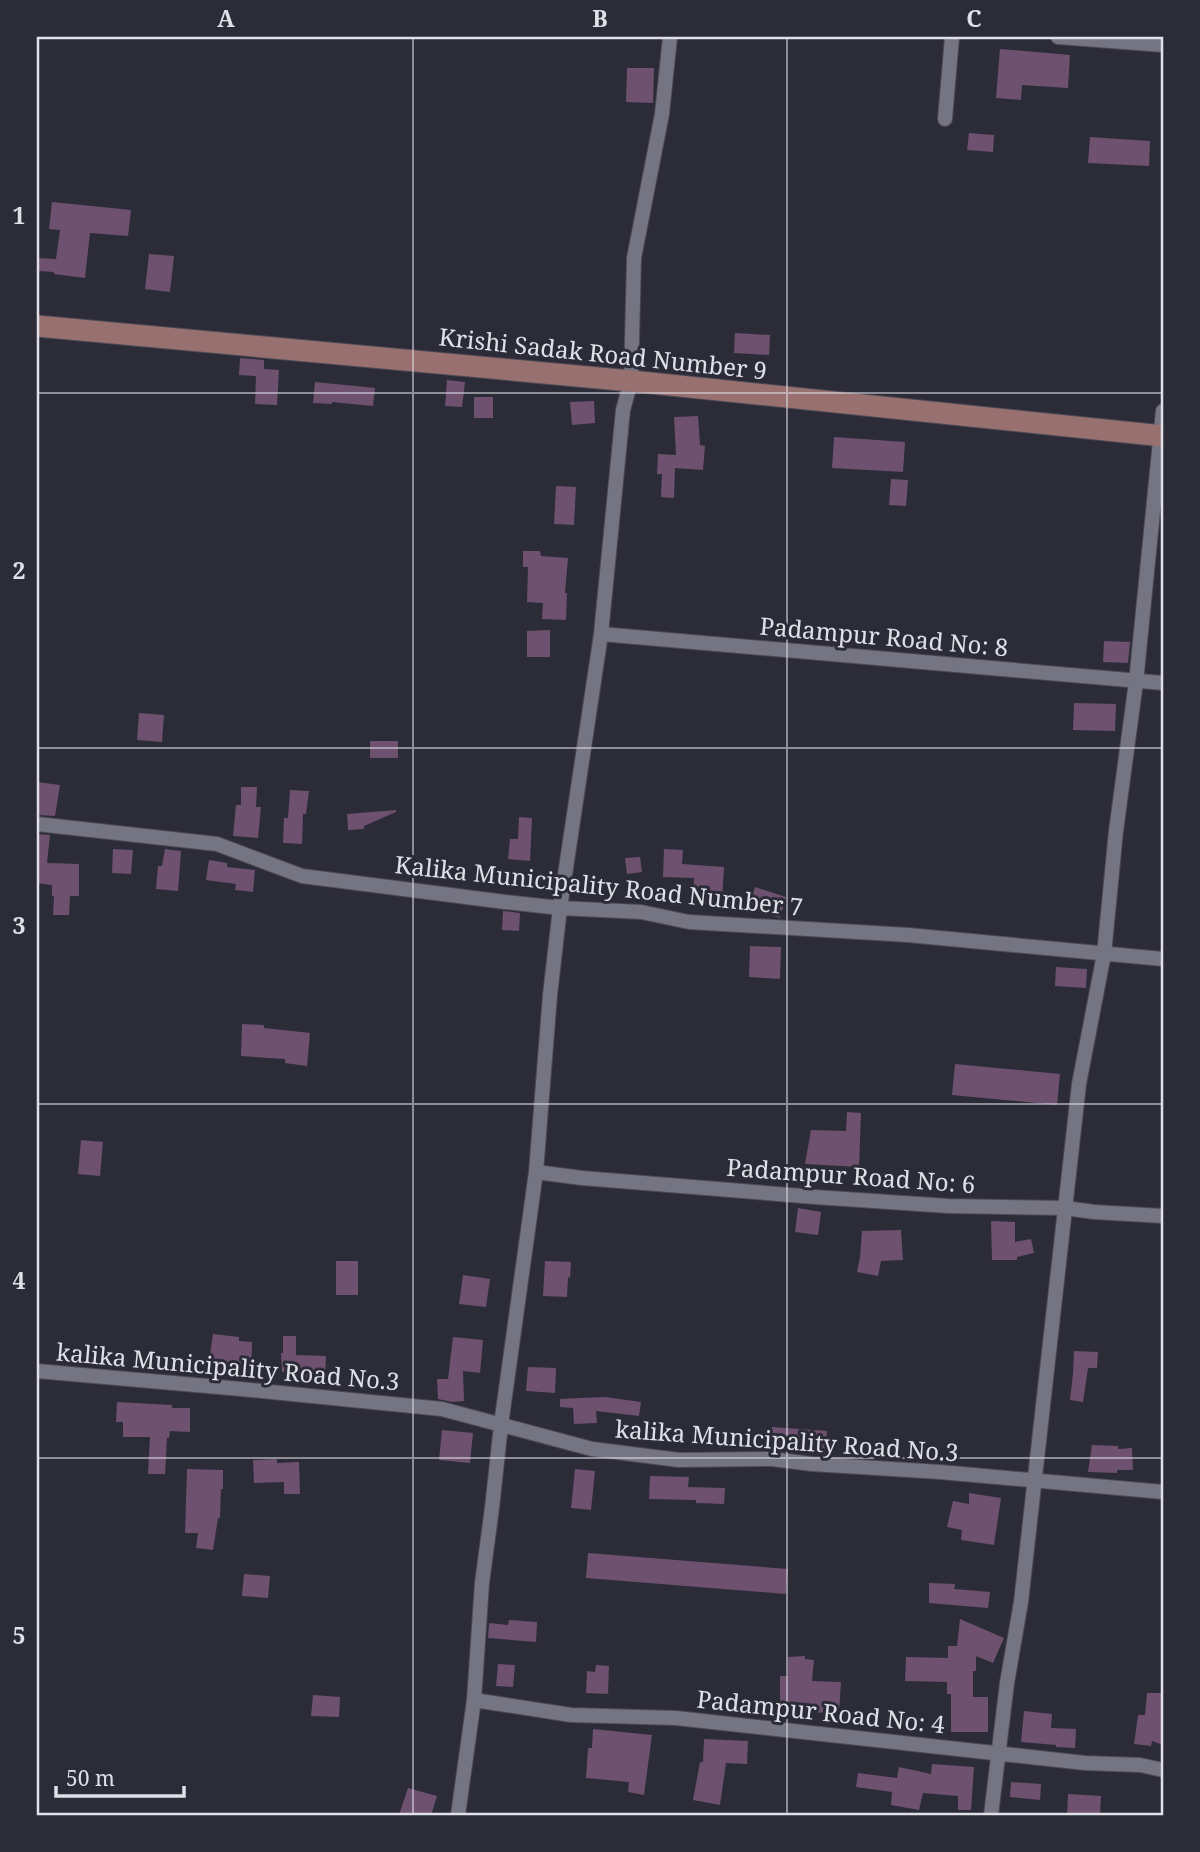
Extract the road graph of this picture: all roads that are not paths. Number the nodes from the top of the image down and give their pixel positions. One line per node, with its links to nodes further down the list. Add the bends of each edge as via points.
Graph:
1 (670, 37): 7 (street, via 662,114 634,258)
2 (953, 37): 5 (street)
3 (1058, 37): 4 (street)
4 (1163, 45)
5 (945, 119)
6 (37, 326): 7 (street, Krishi Sadak Road Number 9)
7 (631, 381): 9 (street, Krishi Sadak Road Number 9); 10 (street, via 624,410)
8 (1163, 411): 9 (street)
9 (1162, 436): 11 (street)
10 (601, 634): 11 (street, Padampur Road No: 8); 14 (street)
11 (1136, 682): 12 (street, Padampur Road No: 8); 15 (street)
12 (1163, 683)
13 (37, 824): 14 (street, Kalika Municipality Road Number 7, via 217,844 302,876)
14 (560, 908): 15 (street, Kalika Municipality Road Number 7); 17 (street)
15 (1104, 954): 16 (street, Kalika Municipality Road Number 7); 18 (street, via 1079,1084)
16 (1163, 959)
17 (536, 1172): 18 (street, Padampur Road No: 6, via 815,1197); 21 (street)
18 (1065, 1208): 19 (street, Padampur Road No: 6); 22 (street)
19 (1163, 1216)
20 (37, 1371): 21 (street, kalika Municipality Road No.3, via 442,1409)
21 (501, 1425): 22 (street, kalika Municipality Road No.3, via 592,1449 679,1460 772,1459); 24 (street)
22 (1033, 1481): 23 (street, kalika Municipality Road No.3); 25 (street)
23 (1163, 1492)
24 (474, 1700): 25 (street, Padampur Road No: 4, via 571,1715 676,1718); 27 (street)
25 (999, 1754): 26 (street, Padampur Road No: 4); 28 (street)
26 (1163, 1770)
27 (458, 1815)
28 (991, 1815)

